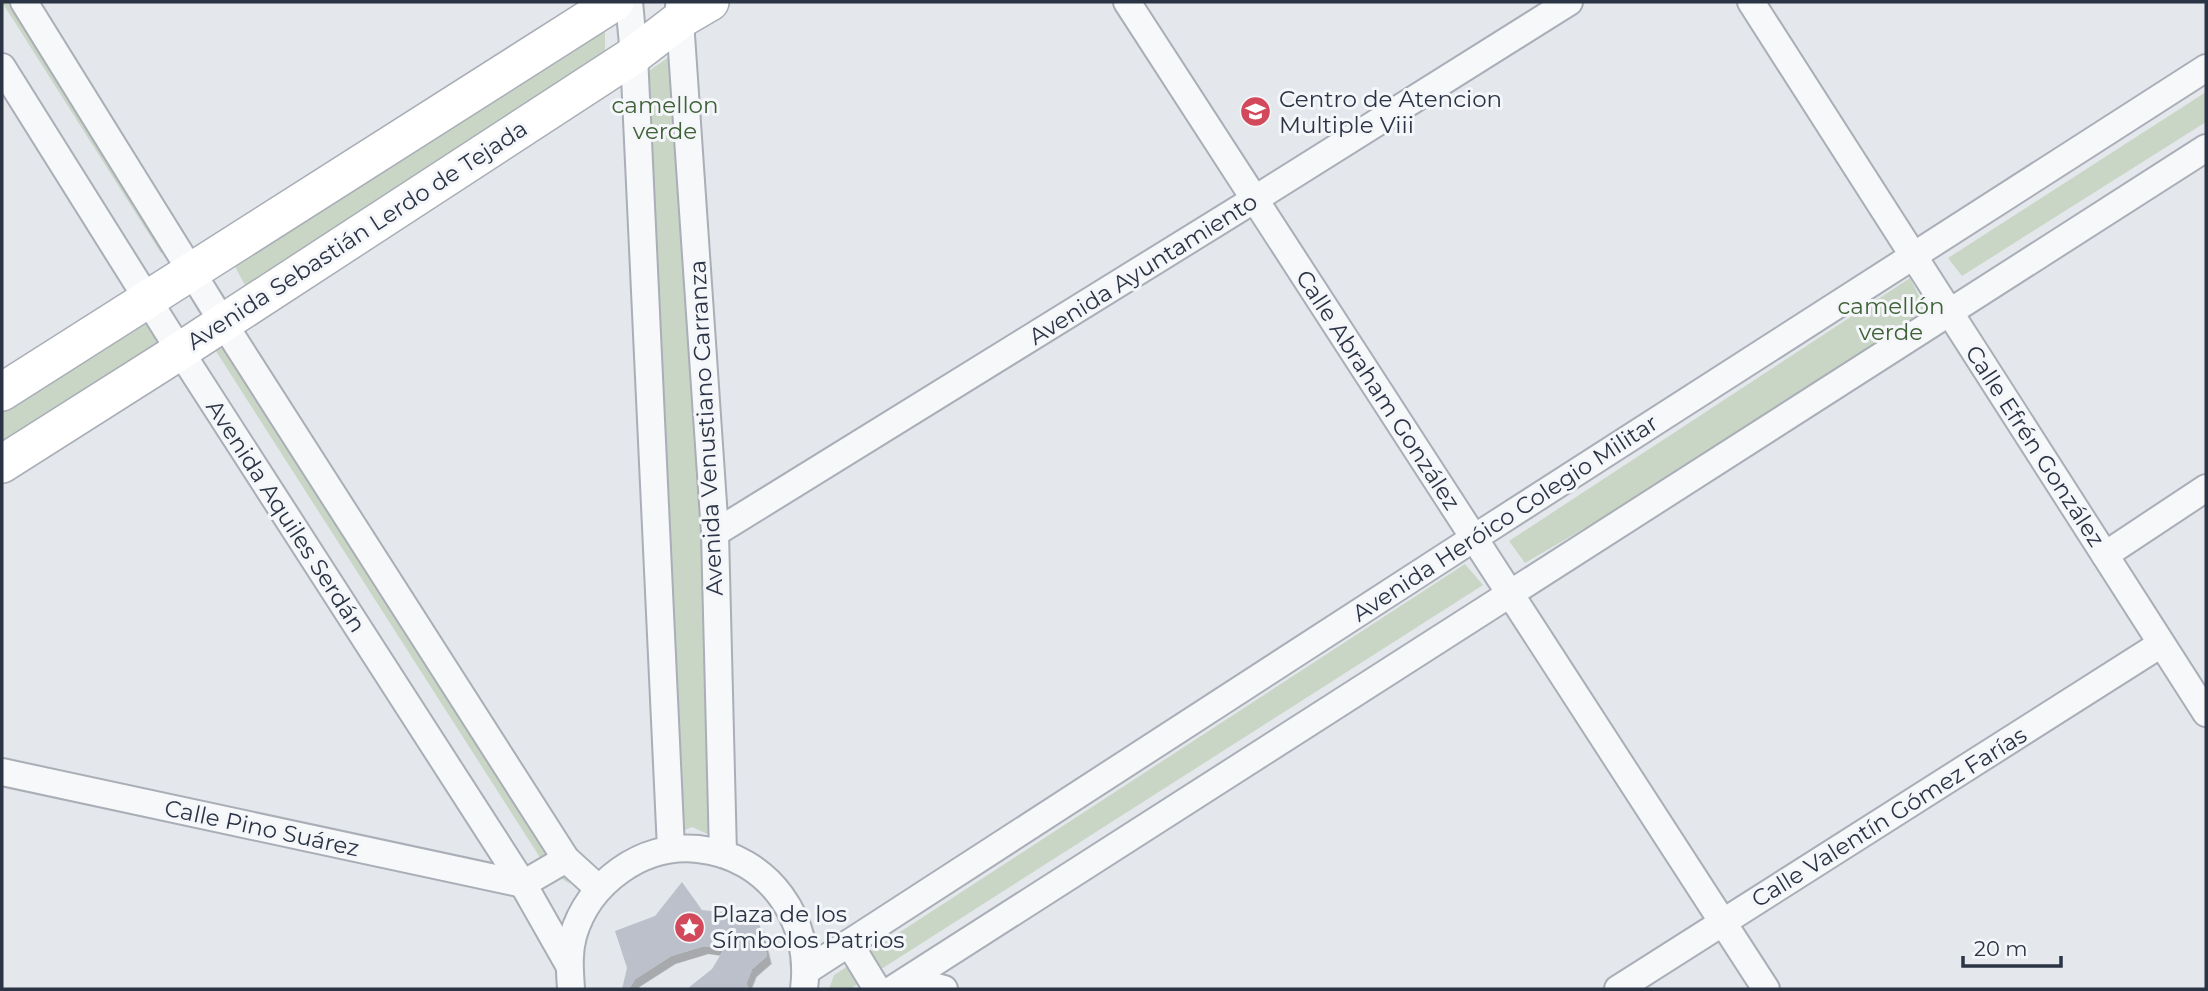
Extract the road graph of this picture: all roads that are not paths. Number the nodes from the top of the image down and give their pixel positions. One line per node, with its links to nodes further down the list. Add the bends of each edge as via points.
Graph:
1 (24, 2): 14 (street)
2 (615, 2): 14 (street)
3 (629, 2): 8 (street)
4 (1127, 2): 12 (street, Calle Abraham González)
5 (1569, 2): 12 (street, Avenida Ayuntamiento)
6 (1751, 2): 13 (street, Calle Efrén González)
7 (690, 8): 8 (street, Avenida Sebastián Lerdo de Tejada); 22 (street, Avenida Venustiano Carranza)
8 (634, 55): 17 (street, Avenida Sebastián Lerdo de Tejada); 29 (street)
9 (2, 67): 15 (street, Avenida Aquiles Serdán)
10 (2206, 68): 13 (street, Avenida Heróico Colegio Militar)
11 (2206, 148): 16 (street)
12 (1255, 199): 22 (street, Avenida Ayuntamiento); 23 (street, Calle Abraham González)
13 (1913, 256): 16 (street, Calle Efrén González); 23 (street, Avenida Heróico Colegio Militar)
14 (192, 272): 15 (street); 17 (street)
15 (148, 299): 18 (street, Avenida Aquiles Serdán); 19 (street)
16 (1950, 313): 24 (street, Calle Efrén González); 25 (street)
17 (222, 321): 18 (street, Avenida Sebastián Lerdo de Tejada); 31 (street)
18 (180, 351): 20 (street, Avenida Sebastián Lerdo de Tejada); 32 (street, Avenida Aquiles Serdán)
19 (2, 392)
20 (2, 464)
21 (2206, 488): 24 (street)
22 (715, 533): 30 (street, Avenida Venustiano Carranza)
23 (1474, 538): 25 (street, Calle Abraham González); 35 (street, Avenida Heróico Colegio Militar)
24 (2105, 555): 26 (street, Calle Efrén González)
25 (1511, 595): 34 (street, Calle Abraham González); 38 (street)
26 (2161, 644): 27 (street, Calle Efrén González); 34 (street, Calle Valentín Gómez Farías)
27 (2206, 713)
28 (2, 772): 32 (street, Calle Pino Suárez)
29 (671, 849): 30 (street); 33 (street, via 644,856)
30 (723, 854): 37 (street, via 757,871 784,898 801,933)
31 (566, 859): 32 (street); 33 (street)
32 (523, 884): 36 (street, Avenida Aquiles Serdán)
33 (598, 888): 36 (street, via 572,937)
34 (1723, 922): 41 (street, Calle Valentín Gómez Farías); 42 (street, Calle Abraham González)
35 (849, 943): 37 (street, Avenida Heróico Colegio Militar); 39 (street)
36 (570, 977)
37 (805, 980)
38 (902, 984): 40 (street)
39 (877, 989)
40 (944, 989)
41 (1618, 989)
42 (1766, 989)

